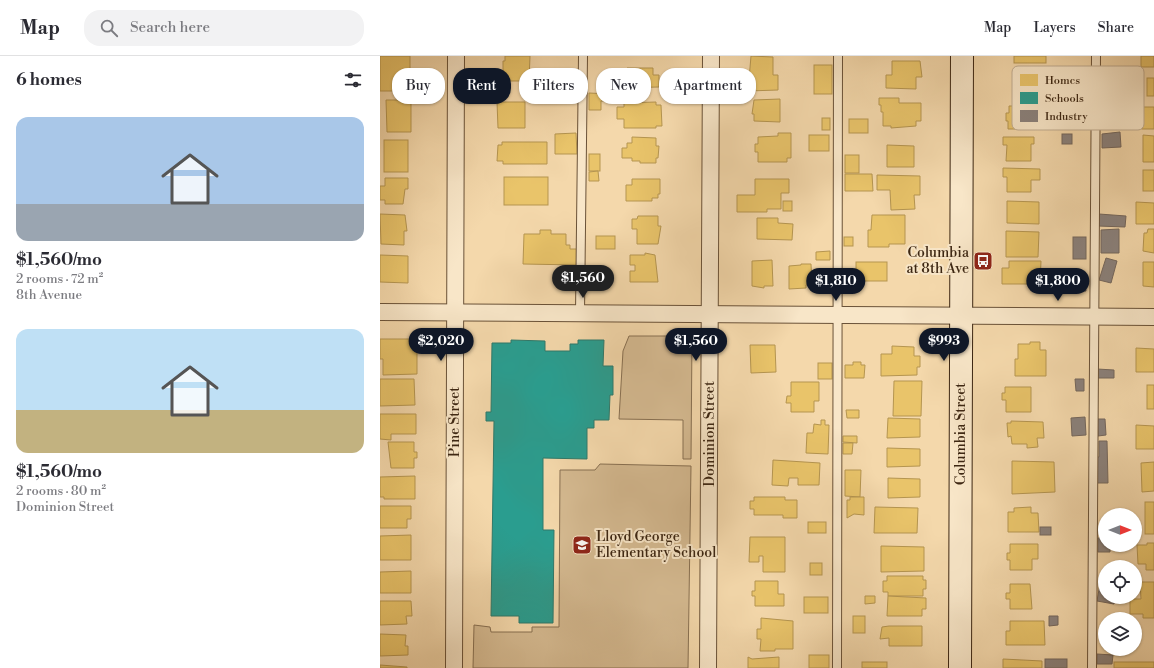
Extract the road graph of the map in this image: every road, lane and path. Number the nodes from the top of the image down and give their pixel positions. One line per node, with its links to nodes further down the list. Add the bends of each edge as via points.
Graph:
1 (456, 56): 10 (street, Pine Street)
2 (583, 56): 11 (lane)
3 (711, 56): 12 (street, Dominion Street)
4 (838, 56): 13 (lane)
5 (962, 56): 14 (main road, Columbia Street)
6 (1096, 56): 7 (lane)
7 (1096, 66)
8 (1095, 130): 15 (lane)
9 (380, 312): 10 (street)
10 (455, 312): 11 (street); 17 (street, Pine Street)
11 (580, 313): 12 (street)
12 (711, 314): 13 (street); 18 (street, Dominion Street)
13 (838, 316): 14 (street); 19 (lane)
14 (961, 316): 15 (street); 20 (main road, Columbia Street)
15 (1094, 316): 16 (street); 21 (lane)
16 (1154, 317)
17 (454, 668)
18 (708, 668)
19 (836, 668)
20 (960, 668)
21 (1092, 668)

